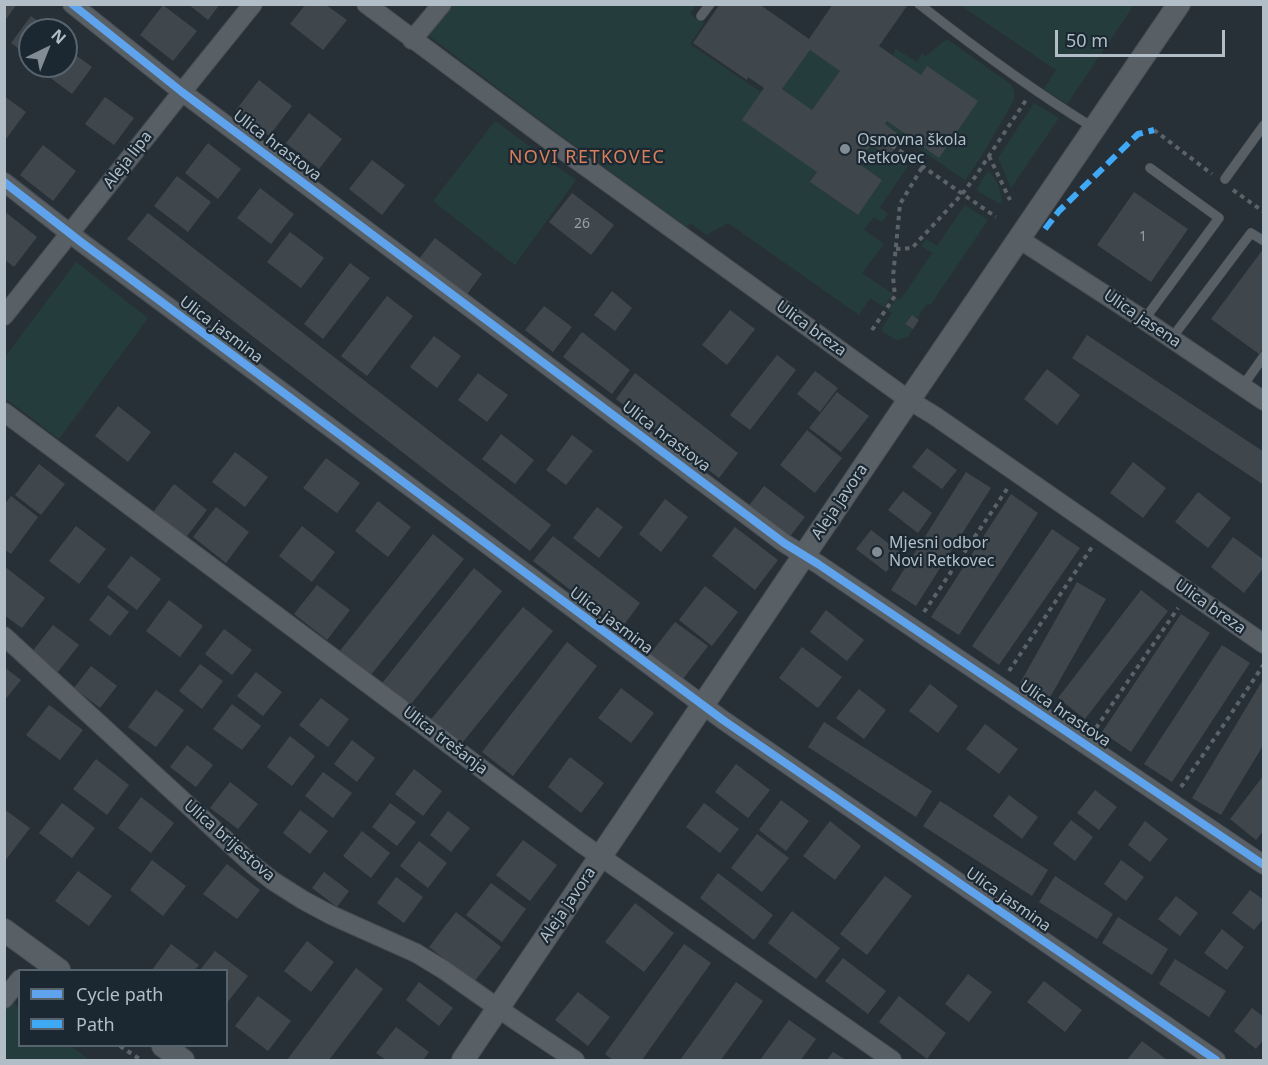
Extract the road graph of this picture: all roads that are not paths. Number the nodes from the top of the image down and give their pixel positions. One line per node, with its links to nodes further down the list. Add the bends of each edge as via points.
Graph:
1 (72, 4): 10 (street, Ulica hrastova)
2 (253, 4): 10 (street, Aleja lipa)
3 (366, 4): 9 (street, Ulica breza)
4 (442, 4): 9 (street)
5 (710, 4): 8 (lane)
6 (920, 4): 12 (lane)
7 (1179, 4): 12 (street, Aleja javora)
8 (701, 16)
9 (412, 40): 24 (street, Ulica breza)
10 (182, 92): 16 (street, Aleja lipa); 27 (street, Ulica hrastova)
11 (1263, 125): 14 (lane)
12 (1094, 128): 17 (street, Aleja javora)
13 (1150, 168): 20 (lane, via 1219,218)
14 (1225, 179)
15 (4, 182): 16 (street, Ulica jasmina)
16 (69, 234): 19 (street, Aleja lipa); 30 (street, Ulica jasmina)
17 (1019, 238): 20 (street, Ulica jasena); 24 (street, Aleja javora)
18 (1263, 241): 21 (lane, via 1251,233)
19 (4, 316)
20 (1144, 320): 21 (street, Ulica jasena)
21 (1171, 339): 23 (street, Ulica jasena)
22 (1263, 356): 23 (lane)
23 (1242, 387): 25 (street, Ulica jasena)
24 (909, 399): 27 (street, Aleja javora); 29 (street, Ulica breza)
25 (1263, 401)
26 (4, 412): 31 (street, Ulica trešanja)
27 (804, 555): 30 (street, Aleja javora); 32 (street, Ulica hrastova)
28 (4, 636): 38 (street, Ulica brijestova, via 266,876 322,910 416,953)
29 (1263, 644)
30 (703, 706): 31 (street, Aleja javora); 44 (street, Ulica jasmina)
31 (600, 856): 38 (street, Aleja javora); 43 (street, Ulica trešanja)
32 (1263, 865)
33 (4, 930): 34 (street)
34 (32, 963): 35 (street)
35 (55, 969)
36 (18, 982): 37 (street)
37 (4, 999)
38 (498, 1008): 41 (street, Aleja javora); 42 (street, Ulica brijestova)
39 (164, 1047): 40 (street)
40 (183, 1060)
41 (463, 1060)
42 (576, 1060)
43 (892, 1060)
44 (1216, 1060)

